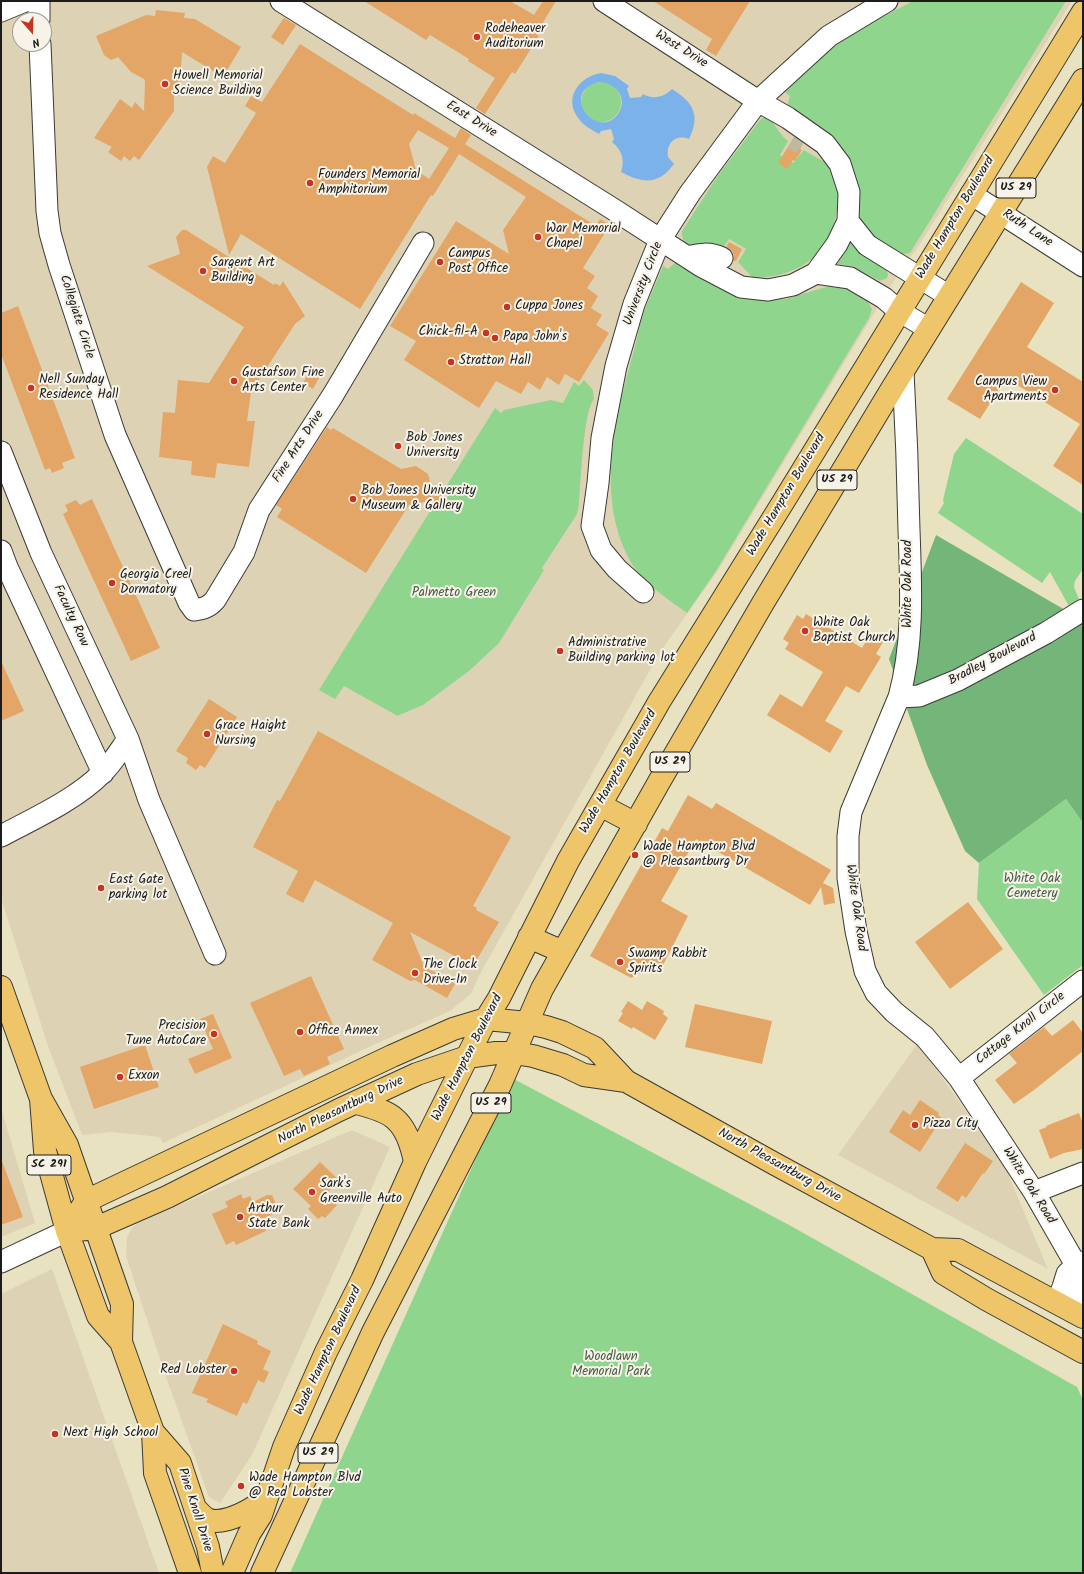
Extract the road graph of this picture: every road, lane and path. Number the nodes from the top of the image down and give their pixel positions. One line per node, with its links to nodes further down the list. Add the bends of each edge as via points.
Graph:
1 (25, 1): 6 (street)
2 (39, 1): 7 (street)
3 (281, 1): 17 (street, East Drive)
4 (604, 1): 11 (street, West Drive)
5 (887, 1): 11 (street, University Circle, via 829,36)
6 (1, 11)
7 (39, 12)
8 (1083, 12): 14 (main road, Wade Hampton Boulevard / US 29)
9 (40, 52): 33 (street, Collegiate Circle, via 47,211 58,265 115,435 189,603 194,610)
10 (1083, 80): 15 (main road, US 29)
11 (758, 101): 12 (street, West Drive); 17 (street, University Circle, via 690,193)
12 (788, 118): 13 (street, West Drive, via 825,144); 13 (street, via 786,132 798,142 819,153)
13 (833, 155): 16 (street, West Drive, via 840,164 849,192)
14 (971, 194): 15 (street, Ruth Lane); 22 (main road, Wade Hampton Boulevard / US 29)
15 (1000, 212): 20 (street, Ruth Lane); 24 (main road, US 29)
16 (848, 221): 21 (street, via 837,244); 22 (street, via 867,245)
17 (660, 240): 19 (street, East Drive); 32 (street, University Circle, via 634,304 616,366 602,438 592,526 601,550 617,570)
18 (423, 243): 33 (street, Fine Arts Drive, via 333,395 259,510 244,552 215,600 210,606)
19 (687, 257): 23 (street, East Drive, via 741,287); 23 (street, via 704,253 714,254 727,261)
20 (1083, 266)
21 (816, 273): 23 (street, East Drive, via 793,285 768,290); 25 (street, via 850,278 884,298)
22 (920, 277): 24 (street); 25 (main road, Wade Hampton Boulevard / US 29)
23 (754, 289)
24 (949, 296): 26 (main road, US 29)
25 (899, 311): 26 (street); 28 (main road, Wade Hampton Boulevard / US 29)
26 (929, 329): 27 (main road, US 29)
27 (903, 372): 30 (main road, US 29); 35 (street, White Oak Road, via 910,618 908,657)
28 (822, 438): 30 (main road); 38 (main road, Wade Hampton Boulevard / US 29, via 659,702)
29 (1, 452): 36 (street, Faculty Row, via 41,553)
30 (852, 454): 39 (main road, US 29)
31 (1, 551): 37 (street)
32 (643, 592)
33 (202, 609)
34 (1083, 610): 35 (street, Bradley Boulevard, via 958,680 919,696)
35 (899, 697): 50 (street, White Oak Road, via 851,812 848,878 856,931 865,971 876,993 925,1038)
36 (128, 739): 37 (street); 43 (street, Faculty Row, via 149,800)
37 (103, 773): 40 (street, via 53,808)
38 (600, 805): 39 (main road); 41 (main road, Wade Hampton Boulevard / US 29)
39 (636, 824): 42 (main road, US 29)
40 (1, 836)
41 (529, 937): 42 (main road); 46 (main road, Wade Hampton Boulevard / US 29)
42 (564, 952): 47 (main road, US 29, via 542,989)
43 (215, 954)
44 (1083, 981): 50 (street, Cottage Knoll Circle)
45 (1, 986): 52 (main road, SC 291)
46 (486, 1019): 47 (main road, North Pleasantburg Drive); 49 (main road, Wade Hampton Boulevard / US 29); 57 (main road, North Pleasantburg Drive, via 453,1029 392,1056)
47 (528, 1023): 48 (main road, US 29); 51 (main road, North Pleasantburg Drive, via 562,1032 595,1048)
48 (514, 1053): 49 (main road, North Pleasantburg Drive); 51 (main road, North Pleasantburg Drive, via 563,1065 584,1075); 73 (main road, US 29, via 373,1332)
49 (467, 1057): 53 (main road, North Pleasantburg Drive, via 417,1074); 54 (main road, Wade Hampton Boulevard / US 29)
50 (959, 1078): 56 (street, White Oak Road)
51 (626, 1081): 60 (main road, North Pleasantburg Drive)
52 (41, 1098): 57 (main road, SC 291, via 67,1145); 59 (main road, SC 291, via 45,1151)
53 (357, 1103): 54 (main road, via 395,1119 410,1141); 58 (main road, North Pleasantburg Drive, via 168,1197)
54 (415, 1162): 67 (main road, Wade Hampton Boulevard / US 29, via 284,1447)
55 (1083, 1173): 56 (street)
56 (1034, 1192): 62 (street, White Oak Road)
57 (86, 1201): 58 (main road, Pine Knoll Drive); 59 (main road)
58 (96, 1228): 59 (main road, North Pleasantburg Drive); 64 (main road, Pine Knoll Drive, via 122,1304)
59 (67, 1230): 61 (street); 64 (main road, Pine Knoll Drive, via 98,1316)
60 (932, 1249): 63 (main road, North Pleasantburg Drive, via 958,1250); 65 (main road, via 943,1273)
61 (1, 1262)
62 (1080, 1263): 63 (street, White Oak Road, via 1081,1294)
63 (1071, 1311)
64 (121, 1342): 66 (main road, Pine Knoll Drive)
65 (1083, 1352)
66 (153, 1432): 68 (main road, Pine Knoll Drive, via 180,1463); 69 (main road, Pine Knoll Drive, via 155,1473)
67 (264, 1505): 68 (main road, via 263,1501 243,1514 223,1520 208,1519); 71 (main road, Wade Hampton Boulevard / US 29); 72 (main road)
68 (195, 1508): 70 (main road, Pine Knoll Drive, via 208,1547)
69 (190, 1573)
70 (213, 1573)
71 (232, 1573)
72 (249, 1573)
73 (262, 1573)

